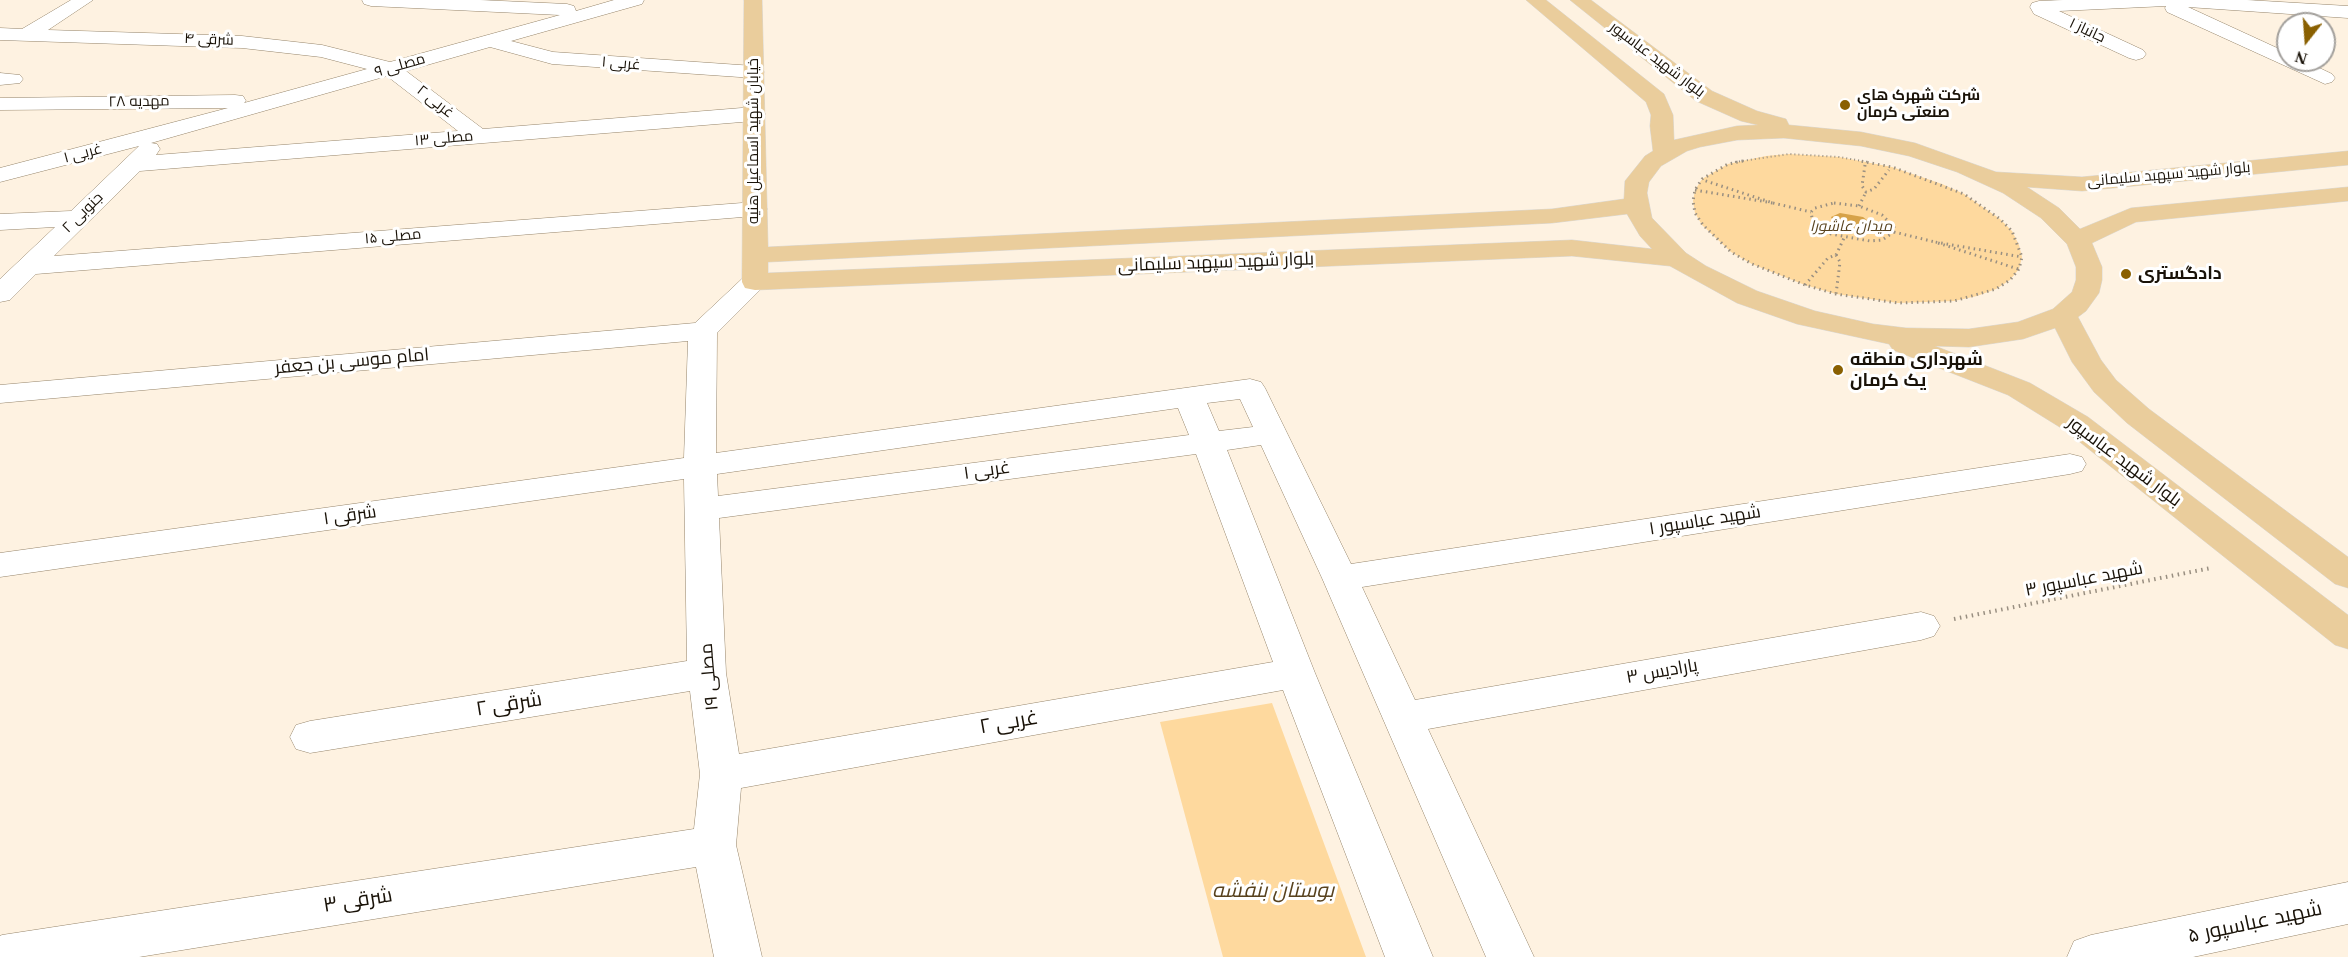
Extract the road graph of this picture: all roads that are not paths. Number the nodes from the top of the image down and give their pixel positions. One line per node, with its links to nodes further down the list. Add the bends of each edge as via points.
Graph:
1 (84, 0): 12 (street)
2 (371, 0): 9 (street)
3 (635, 0): 9 (street, مصلی ۹)
4 (753, 0): 21 (main road, خیابان شهید اسماعیل هنیه)
5 (1535, 0): 29 (main road, بلوار شهید عباسپور, via 1656,99 1662,115)
6 (1579, 0): 27 (main road, بلوار شهید عباسپور, via 1704,96 1749,116)
7 (2157, 0): 8 (street); 18 (street, جانباز ۱, via 2039,7); 22 (street)
8 (2203, 3): 10 (street); 14 (street)
9 (594, 12): 16 (street, مصلی ۹)
10 (2348, 12)
11 (0, 34): 12 (street, ۴ شرقی)
12 (25, 34): 15 (street, ۴ شرقی); 17 (street)
13 (455, 35): 16 (street)
14 (2276, 35)
15 (144, 38): 19 (street); 20 (street, ۴ شرقی, via 299,48)
16 (481, 43): 20 (street, مصلی ۹); 21 (street, ۱ غربی, via 552,58)
17 (0, 49)
18 (2136, 54)
19 (116, 56)
20 (391, 69): 23 (street, مصلی ۹); 28 (street, ۲ غربی)
21 (754, 72): 25 (main road, خیابان شهید اسماعیل هنیه)
22 (2325, 78)
23 (277, 101): 24 (street, مهدیه ۲۸); 26 (street, مصلی ۹)
24 (0, 104)
25 (754, 114): 28 (street, مصلی ۱۳); 36 (main road, خیابان شهید اسماعیل هنیه)
26 (165, 132): 31 (street, جنوبی ۲); 32 (street, ۱ غربی)
27 (1809, 132): 29 (main road, via 1716,136); 33 (main road, via 1915,150)
28 (478, 136): 31 (street, مصلی ۱۳)
29 (1665, 153): 35 (main road, via 1637,181)
30 (2348, 158): 33 (main road, بلوار شهید سپهبد سلیمانی, via 2082,184)
31 (134, 164): 37 (street, جنوبی ۲)
32 (0, 175)
33 (1989, 177): 39 (main road, via 2050,213)
34 (2348, 194): 39 (main road, بلوار شهید سپهبد سلیمانی, via 2131,215)
35 (1636, 205): 40 (main road, via 1649,231); 42 (main road, بلوار شهید سپهبد سلیمانی, via 1552,216)
36 (755, 209): 41 (street, مصلی ۱۵); 42 (main road, خیابان شهید اسماعیل هنیه)
37 (78, 218): 38 (street); 41 (street, جنوبی ۲)
38 (0, 222)
39 (2077, 240): 44 (main road, via 2085,253 2089,280 2081,299)
40 (1677, 259): 42 (main road, بلوار شهید سپهبد سلیمانی, via 1572,248); 46 (main road, via 1720,285 1776,309)
41 (31, 266): 43 (street, جنوبی ۲)
42 (755, 269): 45 (street)
43 (0, 294)
44 (2063, 315): 46 (main road, via 1998,335 1939,338); 55 (main road, via 2087,362 2113,394)
45 (704, 331): 47 (street, امام موسی بن جعفر); 52 (street, مصلی ۱۹)
46 (1873, 333): 58 (main road, بلوار شهید عباسپور, via 2019,389 2077,424)
47 (0, 394)
48 (1188, 396): 49 (street, via 1250,388); 50 (street); 52 (street)
49 (1272, 434): 50 (street, ۱ غربی); 56 (street)
50 (1208, 442): 53 (street, ۱ غربی); 60 (street)
51 (2070, 464): 56 (street, شهید عباسپور ۱)
52 (700, 466): 53 (street, مصلی ۱۹); 54 (street, شرقی ۱)
53 (701, 509): 59 (street, مصلی ۱۹)
54 (0, 565)
55 (2348, 575)
56 (1340, 578): 61 (street)
57 (1921, 626): 61 (street, پارادیس ۳)
58 (2348, 635)
59 (707, 673): 62 (street, ۲ شرقی); 63 (street, مصلی ۱۹)
60 (1296, 673): 63 (street, ۲ غربی); 68 (street)
61 (1403, 718): 69 (street)
62 (310, 736)
63 (721, 774): 64 (street, مصلی ۱۹)
64 (714, 845): 66 (street, ۳ شرقی); 67 (street, مصلی ۱۹)
65 (2348, 903): 70 (street, شهید عباسپور ۵)
66 (2, 957)
67 (738, 957)
68 (1409, 957)
69 (1510, 957)
70 (2091, 957)

